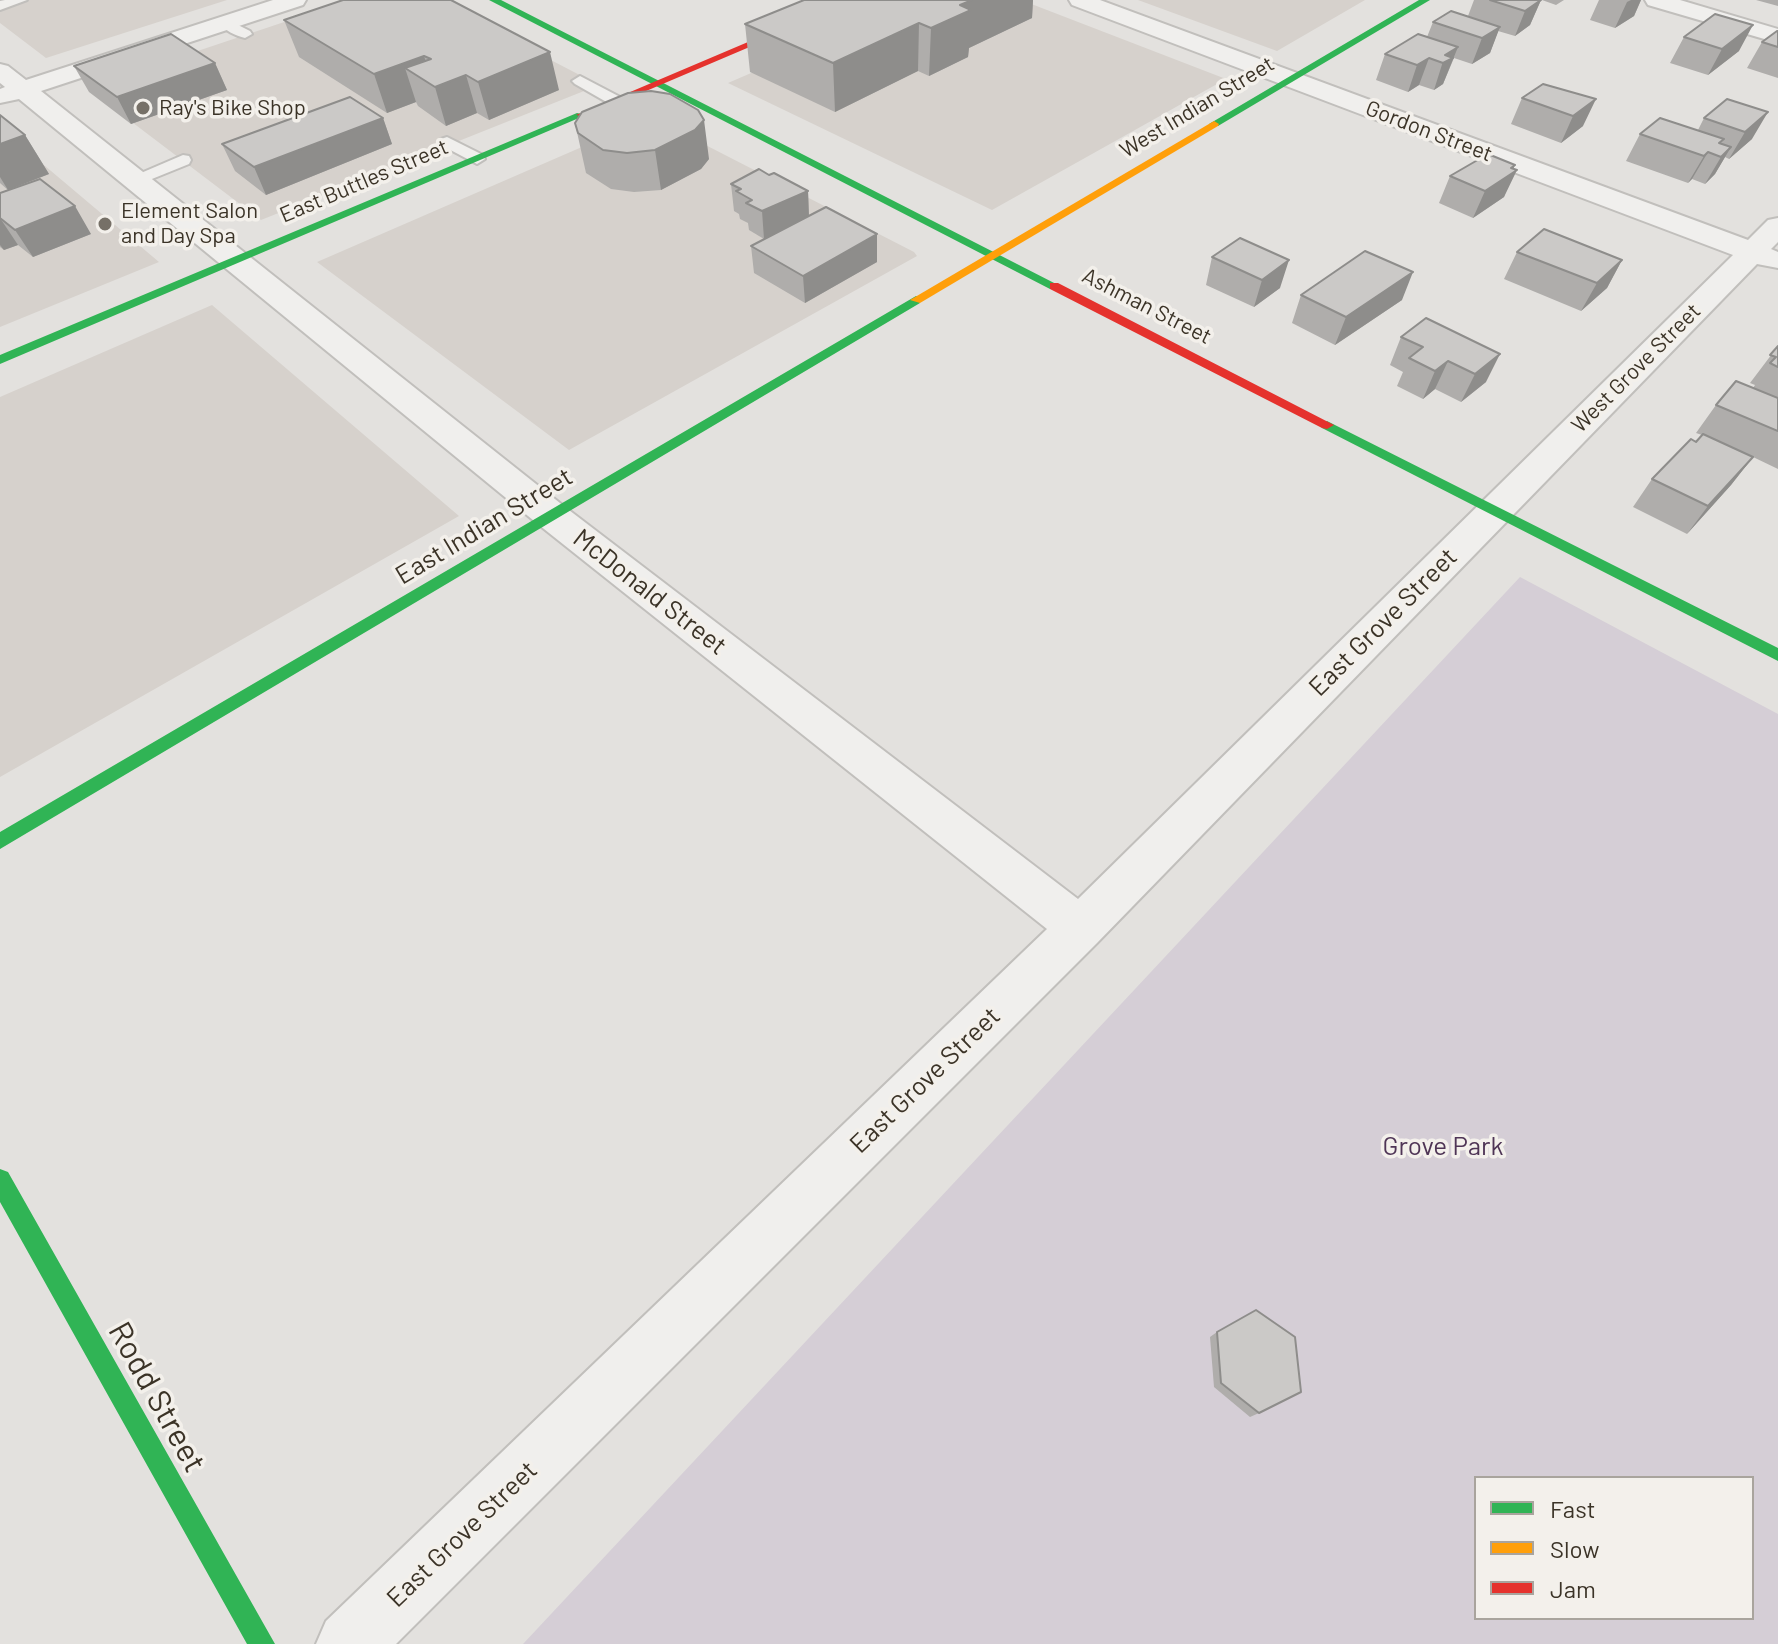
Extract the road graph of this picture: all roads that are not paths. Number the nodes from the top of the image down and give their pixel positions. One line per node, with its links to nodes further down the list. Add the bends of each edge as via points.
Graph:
1 (20, 0): 8 (lane)
2 (295, 0): 14 (street, via 235,29)
3 (494, 0): 13 (main road, Ashman Street)
4 (855, 0): 13 (main road, East Buttles Street)
5 (1080, 0): 11 (street, Gordon Street)
6 (1425, 0): 11 (main road, West Indian Street)
7 (1656, 0): 9 (street)
8 (0, 6)
9 (1778, 36)
10 (0, 71): 14 (street, McDonald Street)
11 (1291, 79): 21 (main road, West Indian Street); 22 (street, Gordon Street)
12 (580, 81): 15 (lane)
13 (658, 83): 15 (main road, East Buttles Street); 21 (main road, Ashman Street)
14 (12, 93): 19 (street, McDonald Street)
15 (616, 101): 17 (main road, East Buttles Street)
16 (447, 142): 17 (lane)
17 (477, 159): 23 (main road, East Buttles Street)
18 (183, 160): 19 (lane)
19 (136, 179): 23 (street, McDonald Street)
20 (1778, 226): 22 (street, West Grove Street)
21 (994, 255): 25 (main road, Ashman Street); 26 (main road, East Indian Street)
22 (1765, 257): 25 (street, West Grove Street)
23 (238, 260): 24 (main road, East Buttles Street); 26 (street, McDonald Street)
24 (0, 360)
25 (1494, 510): 27 (main road, Ashman Street); 29 (street, East Grove Street)
26 (552, 516): 28 (main road, East Indian Street); 29 (street, McDonald Street)
27 (1778, 655)
28 (0, 841)
29 (1080, 928): 32 (street, East Grove Street)
30 (0, 1180): 31 (main road, Rodd Street)
31 (262, 1644)
32 (349, 1644)

